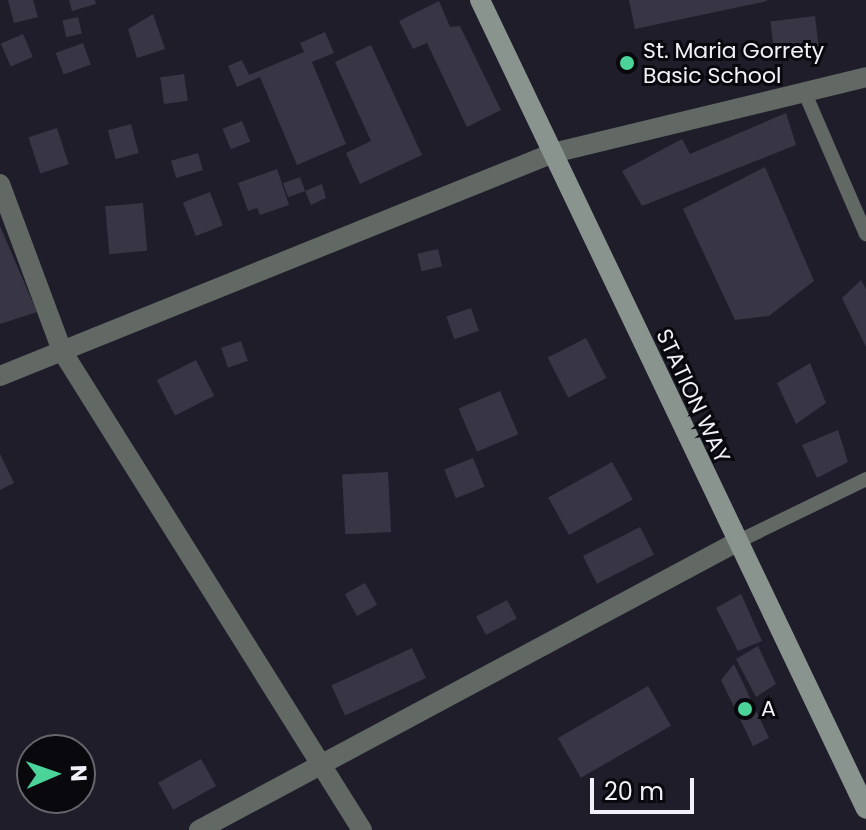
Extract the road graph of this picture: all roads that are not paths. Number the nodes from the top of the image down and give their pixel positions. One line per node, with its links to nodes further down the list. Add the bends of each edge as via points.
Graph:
1 (480, 0): 4 (main road, STATION WAY)
2 (866, 77): 3 (street)
3 (804, 91): 4 (street); 6 (lane)
4 (553, 153): 7 (street); 10 (main road, STATION WAY)
5 (0, 184): 7 (street)
6 (866, 234)
7 (62, 351): 8 (street); 11 (street)
8 (0, 376)
9 (866, 479): 10 (lane)
10 (735, 543): 11 (street); 12 (main road, STATION WAY)
11 (318, 765): 13 (street); 14 (street)
12 (866, 809)
13 (199, 830)
14 (362, 830)

